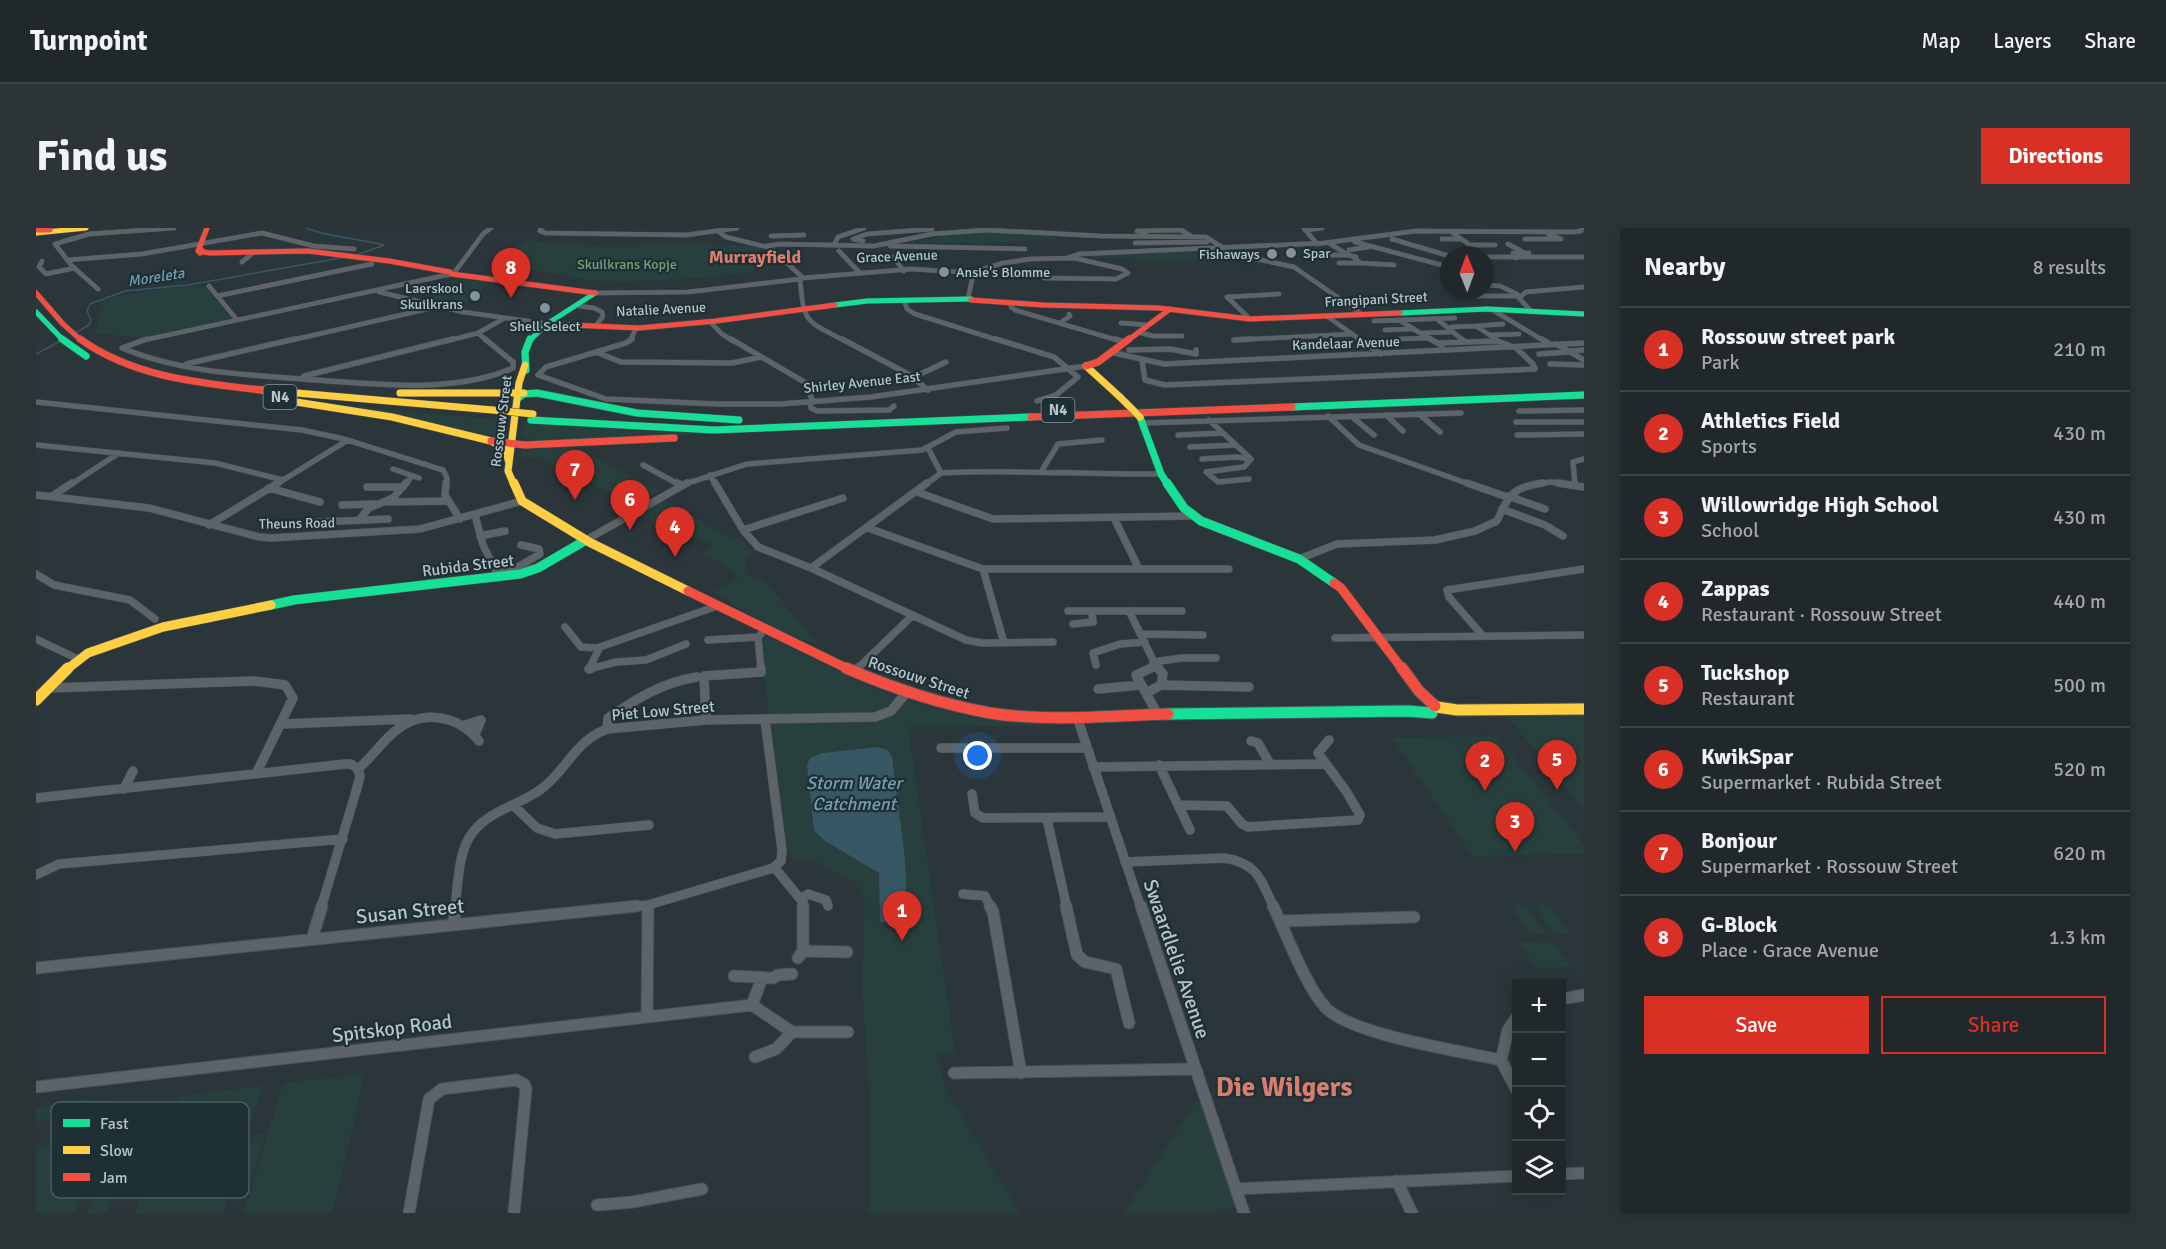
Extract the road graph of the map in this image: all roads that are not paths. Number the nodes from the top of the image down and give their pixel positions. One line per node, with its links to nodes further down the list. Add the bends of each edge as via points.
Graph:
1 (72, 228): 20 (main road)
2 (86, 228): 20 (main road)
3 (174, 228): 75 (street, via 90,234 57,242 55,245)
4 (207, 228): 53 (main road)
5 (541, 228): 25 (street, via 546,232)
6 (636, 228): 25 (street)
7 (737, 228): 16 (street)
8 (864, 228): 49 (street, via 838,237)
9 (1322, 228): 15 (street)
10 (1412, 228): 18 (street)
11 (1497, 228): 22 (street)
12 (1582, 228): 23 (street, via 1578,232)
13 (478, 229): 14 (street)
14 (489, 229): 90 (street)
15 (1304, 229): 47 (street)
16 (718, 231): 25 (street); 51 (street, via 725,237)
17 (959, 231): 29 (street); 42 (street); 42 (street, via 947,228 870,233 853,239)
18 (1416, 231): 19 (street); 31 (street)
19 (1450, 231): 22 (street); 36 (street)
20 (40, 232)
21 (1210, 232): 34 (street)
22 (1503, 232): 23 (street)
23 (1545, 232): 37 (street, via 1561,239)
24 (1168, 233): 29 (street)
25 (632, 234)
26 (788, 235): 27 (street); 28 (street); 44 (street)
27 (804, 235)
28 (771, 236)
29 (1157, 236): 30 (street, via 1137,231 1182,230); 32 (street)
30 (1191, 236): 32 (street); 34 (street)
31 (1384, 236): 38 (street); 39 (street)
32 (1173, 237): 41 (street)
33 (815, 238): 45 (street)
34 (1207, 239): 41 (street); 54 (street)
35 (1442, 239): 36 (street)
36 (1461, 239): 50 (street, via 1470,245)
37 (1525, 239)
38 (1347, 241): 43 (street); 52 (street)
39 (1393, 241): 52 (street); 68 (street)
40 (1116, 242): 41 (street)
41 (1179, 242): 57 (street, via 1184,247)
42 (892, 243): 46 (street)
43 (1328, 243): 47 (street); 61 (street)
44 (782, 244): 45 (street); 51 (street)
45 (804, 244): 49 (street)
46 (884, 244): 49 (street); 56 (street)
47 (1317, 244): 54 (street)
48 (1508, 244): 62 (street)
49 (834, 245)
50 (1495, 245)
51 (766, 246): 93 (street)
52 (1369, 246): 61 (street); 64 (street); 76 (street, via 1403,257)
53 (200, 248): 55 (street, via 266,234 312,244); 60 (main road, Grace Avenue, via 206,253); 75 (street)
54 (1223, 248): 66 (street); 119 (street, via 1235,255 1294,267)
55 (311, 249): 60 (main road, Grace Avenue); 90 (main road, Grace Avenue)
56 (1025, 249)
57 (1149, 249)
58 (1413, 250): 64 (street)
59 (839, 251): 89 (street)
60 (254, 252): 80 (street)
61 (1349, 252): 67 (street); 83 (street)
62 (1523, 252): 65 (street); 78 (street, via 1513,253)
63 (1584, 252): 73 (street, via 1562,253)
64 (1396, 253): 77 (street)
65 (1529, 253)
66 (1089, 254): 71 (street); 81 (street)
67 (1330, 255)
68 (1440, 255)
69 (893, 257): 88 (street)
70 (1584, 257): 73 (street)
71 (1067, 258): 81 (street); 91 (street, via 1013,261)
72 (1440, 258): 77 (street)
73 (1566, 258): 78 (street)
74 (1494, 259): 78 (street)
75 (67, 260): 87 (street)
76 (1398, 260)
77 (1421, 260): 86 (street)
78 (1517, 260)
79 (42, 261): 87 (street, via 39,267 46,274)
80 (242, 262)
81 (1085, 262): 92 (street, via 1122,269 1128,274 1116,279)
82 (1339, 263): 83 (street)
83 (1361, 263): 85 (street)
84 (372, 264): 104 (street)
85 (1394, 265)
86 (1440, 265)
87 (75, 268): 97 (street)
88 (904, 271): 89 (street, Grace Avenue); 91 (street, Grace Avenue)
89 (860, 272): 93 (street, Grace Avenue)
90 (451, 273): 99 (street); 102 (main road, Grace Avenue)
91 (975, 273): 107 (street, via 968,284)
92 (1044, 278)
93 (802, 279): 102 (street, Grace Avenue, via 688,292); 114 (street)
94 (209, 286): 104 (street)
95 (1494, 286): 100 (street)
96 (1584, 287): 106 (street, via 1535,290)
97 (98, 290)
98 (1494, 290): 100 (street)
99 (376, 291): 111 (street, Natalie Avenue); 125 (street)
100 (1511, 291): 106 (street)
101 (36, 293): 181 (main road, N4, via 74,335 98,352 175,377)
102 (595, 293): 110 (main road, Rossouw Street)
103 (1280, 294): 124 (street, via 1227,297)
104 (217, 296): 125 (street)
105 (1494, 296): 106 (street)
106 (1520, 296): 115 (street, via 1519,300)
107 (969, 298): 108 (main road, Natalie Avenue); 109 (main road, Natalie Avenue)
108 (904, 300): 114 (main road, Natalie Avenue); 178 (street, via 911,312 1052,357)
109 (1011, 302): 112 (main road, Natalie Avenue); 129 (street, via 1015,310)
110 (579, 306): 131 (main road, Rossouw Street); 134 (street, via 602,312)
111 (436, 307): 123 (street, Natalie Avenue); 176 (street)
112 (1170, 309): 124 (main road, Frangipani Street); 133 (main road, Shirley Avenue East)
113 (1491, 309): 115 (main road, Frangipani Street); 120 (main road, Frangipani Street); 156 (street)
114 (802, 310): 128 (main road, Natalie Avenue); 179 (street, via 815,325)
115 (1531, 311): 118 (main road, Frangipani Street)
116 (36, 312): 184 (main road, N4, via 63,341 89,357 163,383)
117 (1069, 314): 129 (street)
118 (1584, 314)
119 (1363, 315): 120 (main road, Frangipani Street); 121 (main road, Frangipani Street)
120 (1434, 315): 122 (street); 126 (street); 139 (street)
121 (1328, 317): 124 (main road, Frangipani Street); 144 (street)
122 (1455, 318)
123 (503, 319): 131 (street, Natalie Avenue); 142 (street)
124 (1250, 319)
125 (237, 320): 176 (street, via 128,344 122,349)
126 (1399, 320): 127 (street); 137 (street)
127 (1374, 321)
128 (710, 322): 136 (main road, Natalie Avenue); 169 (street, via 722,334)
129 (1060, 323): 157 (street)
130 (1121, 323): 133 (street, via 1129,320)
131 (549, 324): 134 (main road, Natalie Avenue); 140 (main road, Rossouw Street)
132 (1503, 324): 135 (street)
133 (1148, 325): 141 (main road, Shirley Avenue East)
134 (596, 326): 136 (main road, Natalie Avenue); 140 (main road)
135 (1476, 326): 139 (street); 146 (street)
136 (636, 328): 164 (street, via 629,341)
137 (1414, 329): 138 (street); 143 (street)
138 (1385, 330)
139 (1451, 330): 143 (street); 152 (street)
140 (539, 332): 185 (main road, Rossouw Street, via 527,345)
141 (1138, 332): 147 (street); 157 (main road, Shirley Avenue East)
142 (478, 333): 180 (street); 180 (street, via 514,363 513,368 503,374 420,386)
143 (1422, 333): 148 (street)
144 (1352, 334): 150 (street); 167 (street)
145 (1519, 334): 146 (street)
146 (1489, 335): 151 (street)
147 (1182, 336)
148 (1430, 338): 149 (street); 155 (street)
149 (1399, 339)
150 (1234, 340)
151 (1497, 341): 152 (street); 153 (street, via 1507,345)
152 (1466, 342): 155 (street); 159 (street)
153 (1533, 343)
154 (1584, 343): 156 (street, Kandelaar Avenue)
155 (1438, 344): 161 (street, via 1444,348)
156 (1553, 344): 158 (street, Kandelaar Avenue); 166 (street)
157 (1127, 346): 162 (street); 165 (main road, Shirley Avenue East)
158 (1515, 347): 159 (street, Kandelaar Avenue); 171 (street, via 1535,369 1165,385 1145,380)
159 (1479, 349): 167 (street, Kandelaar Avenue)
160 (1196, 350): 162 (street, via 1196,354)
161 (1415, 350)
162 (1175, 351): 173 (street)
163 (1584, 351): 166 (street)
164 (596, 352): 169 (street, via 626,362 729,363); 189 (street, Shirley Avenue East, via 538,373 608,400 717,405)
165 (1110, 352): 171 (street, Kandelaar Avenue); 177 (main road, Shirley Avenue East)
166 (1569, 352): 168 (street); 170 (street)
167 (1381, 354): 173 (street, Kandelaar Avenue)
168 (1539, 354)
169 (761, 357): 189 (street, via 806,383)
170 (1584, 360)
171 (1142, 361): 173 (street, Kandelaar Avenue)
172 (946, 362): 179 (street)
173 (1182, 363)
174 (1550, 364): 175 (street)
175 (1584, 365)
176 (180, 366): 180 (street)
177 (1086, 366): 178 (street, Shirley Avenue East); 201 (main road, bridge)
178 (1069, 368): 182 (street, Shirley Avenue East); 187 (street, via 1077,380 1056,395)
179 (914, 376): 182 (street)
180 (295, 378)
181 (247, 388): 185 (main road); 194 (main road, N4)
182 (927, 390): 189 (street, Shirley Avenue East)
183 (1584, 390): 195 (main road, N4)
184 (212, 391): 194 (main road, N4); 216 (main road, via 372,413)
185 (521, 392): 195 (main road, via 617,412 692,419); 217 (main road, Rossouw Street)
186 (1584, 397): 205 (main road, N4)
187 (1037, 401)
188 (36, 402): 214 (street, via 288,427)
189 (811, 402): 190 (street, via 811,408 819,411 890,410)
190 (894, 406)
191 (1584, 410): 192 (street)
192 (1519, 411)
193 (1461, 413): 196 (street)
194 (503, 414): 200 (main road, N4)
195 (961, 414): 200 (main road, N4, via 696,423)
196 (1419, 414): 197 (street); 208 (street)
197 (1386, 415): 199 (street); 207 (street)
198 (1328, 416): 199 (street); 202 (street); 245 (street, via 1359,445)
199 (1351, 416): 212 (street)
200 (532, 417): 205 (main road, N4, via 682,430)
201 (1142, 420): 202 (street); 231 (main road)
202 (1209, 420): 209 (street)
203 (1516, 422): 204 (street)
204 (1584, 422)
205 (851, 425): 217 (main road, via 643,440)
206 (1007, 428): 221 (street, Rubida Street, via 956,432)
207 (1403, 431)
208 (1440, 432)
209 (1223, 433): 211 (street); 219 (street)
210 (1584, 434): 213 (street)
211 (1178, 435)
212 (1374, 435)
213 (1517, 435)
214 (348, 440): 234 (street); 247 (street, via 443,470)
215 (1102, 440): 229 (street, via 1058,444)
216 (491, 441): 217 (main road); 226 (main road, via 506,448)
217 (517, 444): 226 (main road, Rossouw Street); 235 (main road, Rossouw Street)
218 (36, 445): 222 (street)
219 (1236, 445): 220 (street); 225 (street)
220 (1190, 447)
221 (928, 448): 230 (street); 232 (street, Rubida Street, via 751,463)
222 (119, 453): 234 (street, via 215,463); 244 (street)
223 (1202, 459): 225 (street, via 1236,457)
224 (1584, 459): 237 (street, via 1573,462)
225 (1249, 461): 233 (street, via 1240,468 1206,472 1218,482)
226 (509, 463): 235 (main road, Rossouw Street)
227 (643, 465): 236 (street)
228 (393, 469): 239 (street, via 416,477)
229 (1041, 472): 230 (street); 231 (street)
230 (941, 473): 242 (street)
231 (1161, 474): 256 (main road)
232 (710, 475): 236 (street, Rubida Street); 265 (street)
233 (1249, 479)
234 (283, 480): 241 (street)
235 (512, 480): 248 (main road, Rossouw Street)
236 (681, 485): 269 (street, Rubida Street)
237 (1575, 485): 240 (street); 245 (street, via 1534,483)
238 (368, 487): 239 (street)
239 (403, 487): 250 (street)
240 (1584, 487)
241 (269, 488): 249 (street); 262 (street)
242 (917, 492): 257 (street, via 993,519); 264 (street)
243 (36, 495): 244 (street, Theuns Road)
244 (52, 496): 262 (street, Theuns Road, via 150,508)
245 (1508, 497): 253 (street); 254 (street)
246 (843, 498): 265 (street)
247 (447, 501): 250 (street); 259 (street)
248 (522, 501): 255 (street, Theuns Road); 263 (main road, Rossouw Street)
249 (320, 502)
250 (386, 502): 251 (street)
251 (378, 504): 252 (street); 260 (street)
252 (342, 505)
253 (1502, 509): 268 (street); 271 (street, via 1492,525 1450,537 1336,544)
254 (1545, 509)
255 (475, 515): 259 (street, Theuns Road); 267 (street)
256 (1192, 516): 257 (street); 271 (main road)
257 (1114, 518): 275 (street)
258 (388, 519): 260 (street)
259 (460, 519): 262 (street, Theuns Road, via 413,530 270,538)
260 (359, 520): 261 (street)
261 (317, 522)
262 (209, 525)
263 (562, 526): 269 (main road, Rossouw Street); 272 (main road, via 569,535 568,544)
264 (868, 528): 273 (street); 274 (street)
265 (743, 530): 273 (street, via 760,548)
266 (505, 531): 267 (street)
267 (480, 536): 270 (street, via 495,569 516,568 540,554 539,549)
268 (1563, 536)
269 (586, 540): 272 (main road, Rubida Street); 279 (main road, Rossouw Street)
270 (521, 545)
271 (1299, 560): 295 (main road, via 1341,588)
272 (538, 568): 302 (main road, Rubida Street, via 508,577 294,600 163,627)
273 (811, 568): 284 (street)
274 (984, 569): 275 (street); 298 (street)
275 (1139, 569): 276 (street)
276 (1229, 569)
277 (1584, 569): 291 (street, via 1447,590)
278 (36, 574): 285 (street, via 54,585 130,600)
279 (717, 606): 288 (main road, Rossouw Street); 300 (street)
280 (1068, 611): 283 (street)
281 (1129, 611): 282 (street); 283 (street); 292 (street)
282 (1182, 611)
283 (1092, 612): 286 (street, via 1091,623)
284 (913, 615): 298 (street, via 966,639); 305 (street)
285 (155, 619)
286 (1073, 624)
287 (565, 627): 300 (street, via 581,647)
288 (762, 634): 296 (street); 305 (main road, Rossouw Street); 320 (street, via 761,672 704,676)
289 (1203, 635): 292 (street)
290 (1584, 635): 291 (street)
291 (1483, 636): 295 (street)
292 (1143, 638): 303 (street); 304 (street, via 1093,653)
293 (1335, 638): 295 (street)
294 (36, 639): 302 (street)
295 (1379, 639): 315 (main road)
296 (708, 640)
297 (1053, 642): 298 (street)
298 (1004, 643)
299 (686, 644): 300 (street, via 646,660 589,669)
300 (600, 647)
301 (1216, 658): 303 (street, via 1182,658)
302 (78, 659): 310 (main road, Rubida Street)
303 (1154, 664): 307 (street, via 1137,674); 308 (street, via 1163,674)
304 (1096, 665)
305 (855, 671): 312 (main road, Rossouw Street)
306 (697, 677): 324 (street, via 639,696 608,718)
307 (1141, 685): 311 (street); 313 (street)
308 (1161, 685): 309 (street); 313 (street)
309 (1249, 687)
310 (48, 688): 314 (main road, Rubida Street); 322 (street, via 272,681 285,685 293,698)
311 (1098, 688)
312 (908, 692): 318 (main road, Rossouw Street, via 992,713); 321 (street, Piet Low Street, via 884,715)
313 (1148, 692): 317 (street)
314 (36, 700)
315 (1433, 709): 316 (main road, Rossouw Street); 317 (main road, Rossouw Street)
316 (1584, 709)
317 (1158, 715): 318 (main road, Rossouw Street)
318 (1077, 717): 328 (street, Swaardlelie Avenue)
319 (410, 719): 322 (street)
320 (706, 720): 321 (street, Piet Low Street); 324 (street, Piet Low Street)
321 (765, 720): 347 (street, via 782,850)
322 (282, 724): 335 (street)
323 (465, 724): 323 (street, via 477,738 481,720); 333 (street, via 434,716 411,722 395,732)
324 (607, 729): 340 (street, Piet Low Street, via 588,736 548,783)
325 (1329, 740): 330 (street, via 1318,753)
326 (1251, 741): 329 (street, via 1257,742)
327 (941, 748): 328 (street)
328 (1087, 748): 332 (street, Swaardlelie Avenue)
329 (1270, 764): 330 (street); 331 (street)
330 (1324, 764): 339 (street, via 1346,791 1360,815 1358,820 1246,827 1227,806)
331 (1160, 765): 332 (street); 339 (street)
332 (1094, 767): 341 (street, Swaardlelie Avenue)
333 (358, 769): 335 (street, via 345,764); 345 (street, via 360,776)
334 (133, 771): 336 (street)
335 (256, 774): 336 (street)
336 (124, 789): 338 (street)
337 (972, 794): 342 (street, via 979,817)
338 (36, 798)
339 (1178, 805): 344 (street)
340 (514, 806): 343 (street, via 534,828 555,834); 355 (street, Piet Low Street, via 486,821 469,838)
341 (1110, 817): 342 (street); 346 (street, Swaardlelie Avenue)
342 (1047, 819): 366 (street, via 1077,955 1087,963 1114,968)
343 (649, 825)
344 (1190, 830)
345 (343, 839): 348 (street, via 59,864); 356 (street)
346 (1125, 862): 354 (street, via 1224,858 1244,862 1257,872); 372 (street, Swaardlelie Avenue)
347 (778, 864): 350 (street, via 785,885); 351 (street, Susan Street)
348 (36, 875)
349 (963, 894): 374 (street, via 985,896 993,912)
350 (802, 901): 352 (street, via 803,896 812,894 826,900); 357 (street, via 801,954)
351 (648, 905): 355 (street, Susan Street); 365 (street)
352 (828, 906)
353 (1414, 917): 354 (street)
354 (1281, 921): 371 (street, via 1315,993 1336,1019 1351,1026)
355 (453, 925): 356 (street, Susan Street)
356 (312, 939): 358 (street, Susan Street)
357 (847, 952)
358 (36, 968)
359 (792, 974): 361 (street)
360 (734, 976): 361 (street)
361 (762, 978): 364 (street)
362 (1584, 995): 363 (street)
363 (1566, 998)
364 (752, 1005): 365 (street, Spitskop Road); 368 (street)
365 (647, 1017): 375 (street, Spitskop Road)
366 (1130, 1023)
367 (1512, 1024): 371 (street)
368 (792, 1032): 369 (street); 370 (street, via 776,1049)
369 (848, 1032)
370 (755, 1057)
371 (1501, 1060): 376 (street)
372 (1195, 1069): 374 (street); 382 (street, Swaardlelie Avenue)
373 (954, 1073): 374 (street)
374 (1021, 1074)
375 (36, 1087)
376 (1515, 1087)
377 (1584, 1173): 378 (street)
378 (1566, 1174)
379 (1512, 1176): 380 (street)
380 (1397, 1181): 382 (street); 388 (street)
381 (702, 1189): 384 (street)
382 (1236, 1189): 387 (street, Swaardlelie Avenue)
383 (597, 1205): 384 (street)
384 (633, 1208)
385 (409, 1213): 386 (street, via 432,1095 442,1089 516,1080 526,1089)
386 (514, 1213)
387 (1244, 1213)
388 (1412, 1213)

